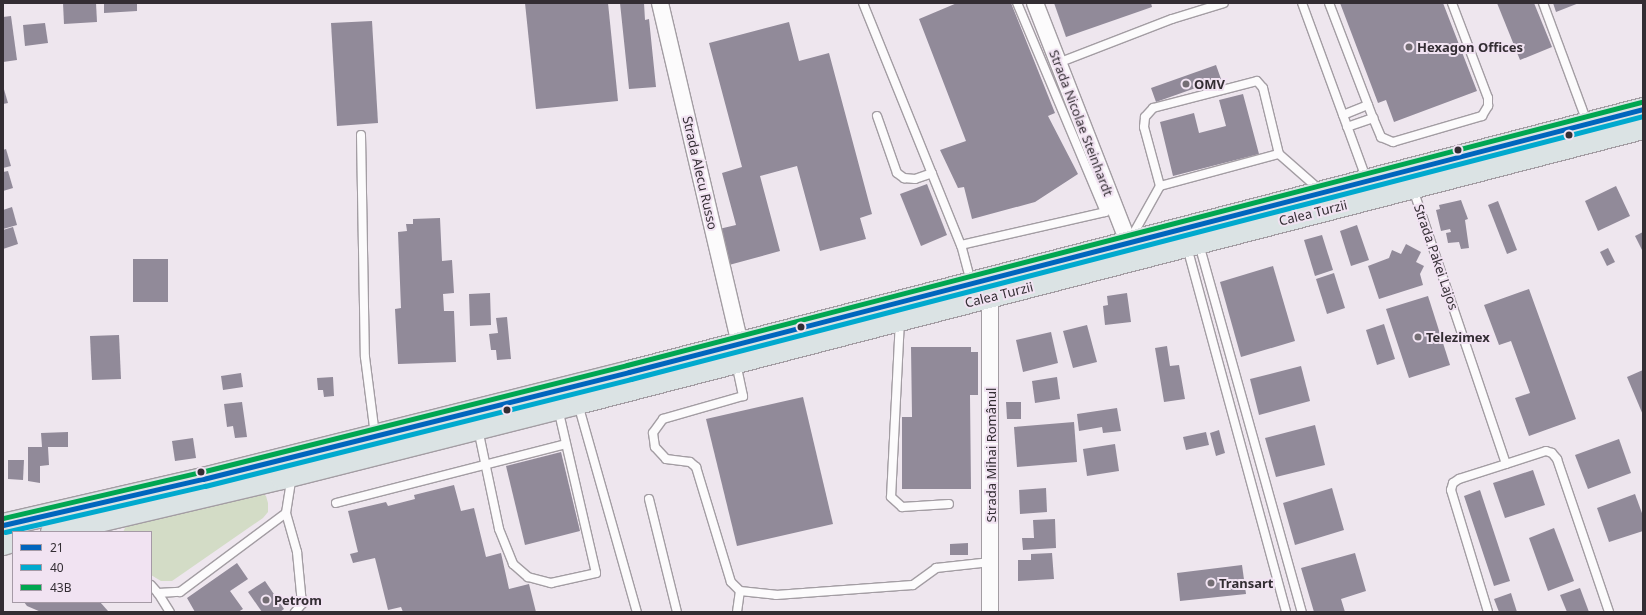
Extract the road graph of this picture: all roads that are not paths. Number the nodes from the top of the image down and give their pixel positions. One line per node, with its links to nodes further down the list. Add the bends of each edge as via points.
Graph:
1 (660, 3): 32 (street, Strada Alecu Russo)
2 (863, 3): 21 (lane)
3 (1018, 3): 27 (lane, via 1105,212)
4 (1035, 3): 10 (street, Strada Nicolae Steinhardt)
5 (1224, 3): 10 (lane, via 1172,19)
6 (1302, 3): 13 (lane)
7 (1329, 3): 11 (lane)
8 (1452, 3): 15 (lane, via 1488,98 1486,112 1482,116 1393,142 1381,137)
9 (1543, 3): 16 (lane)
10 (1058, 63): 26 (street, Strada Nicolae Steinhardt)
11 (1368, 105): 13 (lane); 15 (lane)
12 (1643, 109): 16 (main road, Calea Turzii)
13 (1343, 115): 17 (lane)
14 (877, 116): 21 (lane, via 897,173 904,178 915,179)
15 (1373, 118): 17 (lane)
16 (1588, 124): 22 (main road, Calea Turzii)
17 (1347, 127): 22 (lane)
18 (1643, 128): 24 (main road, Calea Turzii)
19 (361, 134): 35 (lane, via 365,357)
20 (1279, 154): 23 (lane); 23 (lane, via 1264,88 1257,81 1154,108 1145,117 1144,127); 25 (lane)
21 (932, 173): 27 (lane)
22 (1367, 181): 25 (main road, Calea Turzii)
23 (1160, 186): 26 (lane)
24 (1413, 188): 28 (main road, Calea Turzii); 37 (lane, Strada Pakei Lajos)
25 (1323, 193): 26 (main road, Calea Turzii)
26 (1128, 242): 29 (main road, Calea Turzii)
27 (961, 245): 29 (lane)
28 (1193, 245): 30 (main road, Calea Turzii); 57 (lane); 58 (lane)
29 (972, 282): 32 (main road, Calea Turzii)
30 (990, 298): 31 (main road, Calea Turzii); 47 (street, Strada Mihai Românul)
31 (900, 320): 32 (main road, Calea Turzii); 42 (lane, via 891,497 902,507)
32 (738, 353): 33 (main road, Calea Turzii); 35 (main road, Calea Turzii); 49 (lane, via 743,396 663,419 653,433 654,447 666,459 690,462 696,467 731,582)
33 (568, 406): 34 (main road, Calea Turzii); 36 (lane); 53 (lane)
34 (477, 429): 38 (lane); 39 (main road, Calea Turzii)
35 (375, 436): 44 (main road, Calea Turzii)
36 (566, 444): 38 (lane); 38 (lane, via 596,573 551,583 528,577 513,564 500,529)
37 (1506, 464): 59 (lane, via 1459,479 1453,483 1451,490); 60 (lane, via 1546,451 1557,459)
38 (485, 465): 41 (lane)
39 (300, 473): 43 (lane, via 290,482); 45 (main road, Calea Turzii)
40 (649, 499): 54 (lane)
41 (336, 503)
42 (949, 504)
43 (286, 513): 50 (lane, via 180,592); 52 (lane, via 297,552 302,604)
44 (3, 525)
45 (100, 528): 46 (main road, Calea Turzii)
46 (64, 531)
47 (991, 562): 49 (lane, via 936,568 913,585 776,595); 56 (street, Strada Mihai Românul)
48 (152, 586): 50 (lane)
49 (740, 591): 55 (lane)
50 (158, 593): 51 (lane)
51 (170, 612)
52 (295, 612)
53 (637, 612)
54 (677, 612)
55 (737, 612)
56 (990, 612)
57 (1286, 612)
58 (1302, 612)
59 (1488, 612)
60 (1609, 612)

